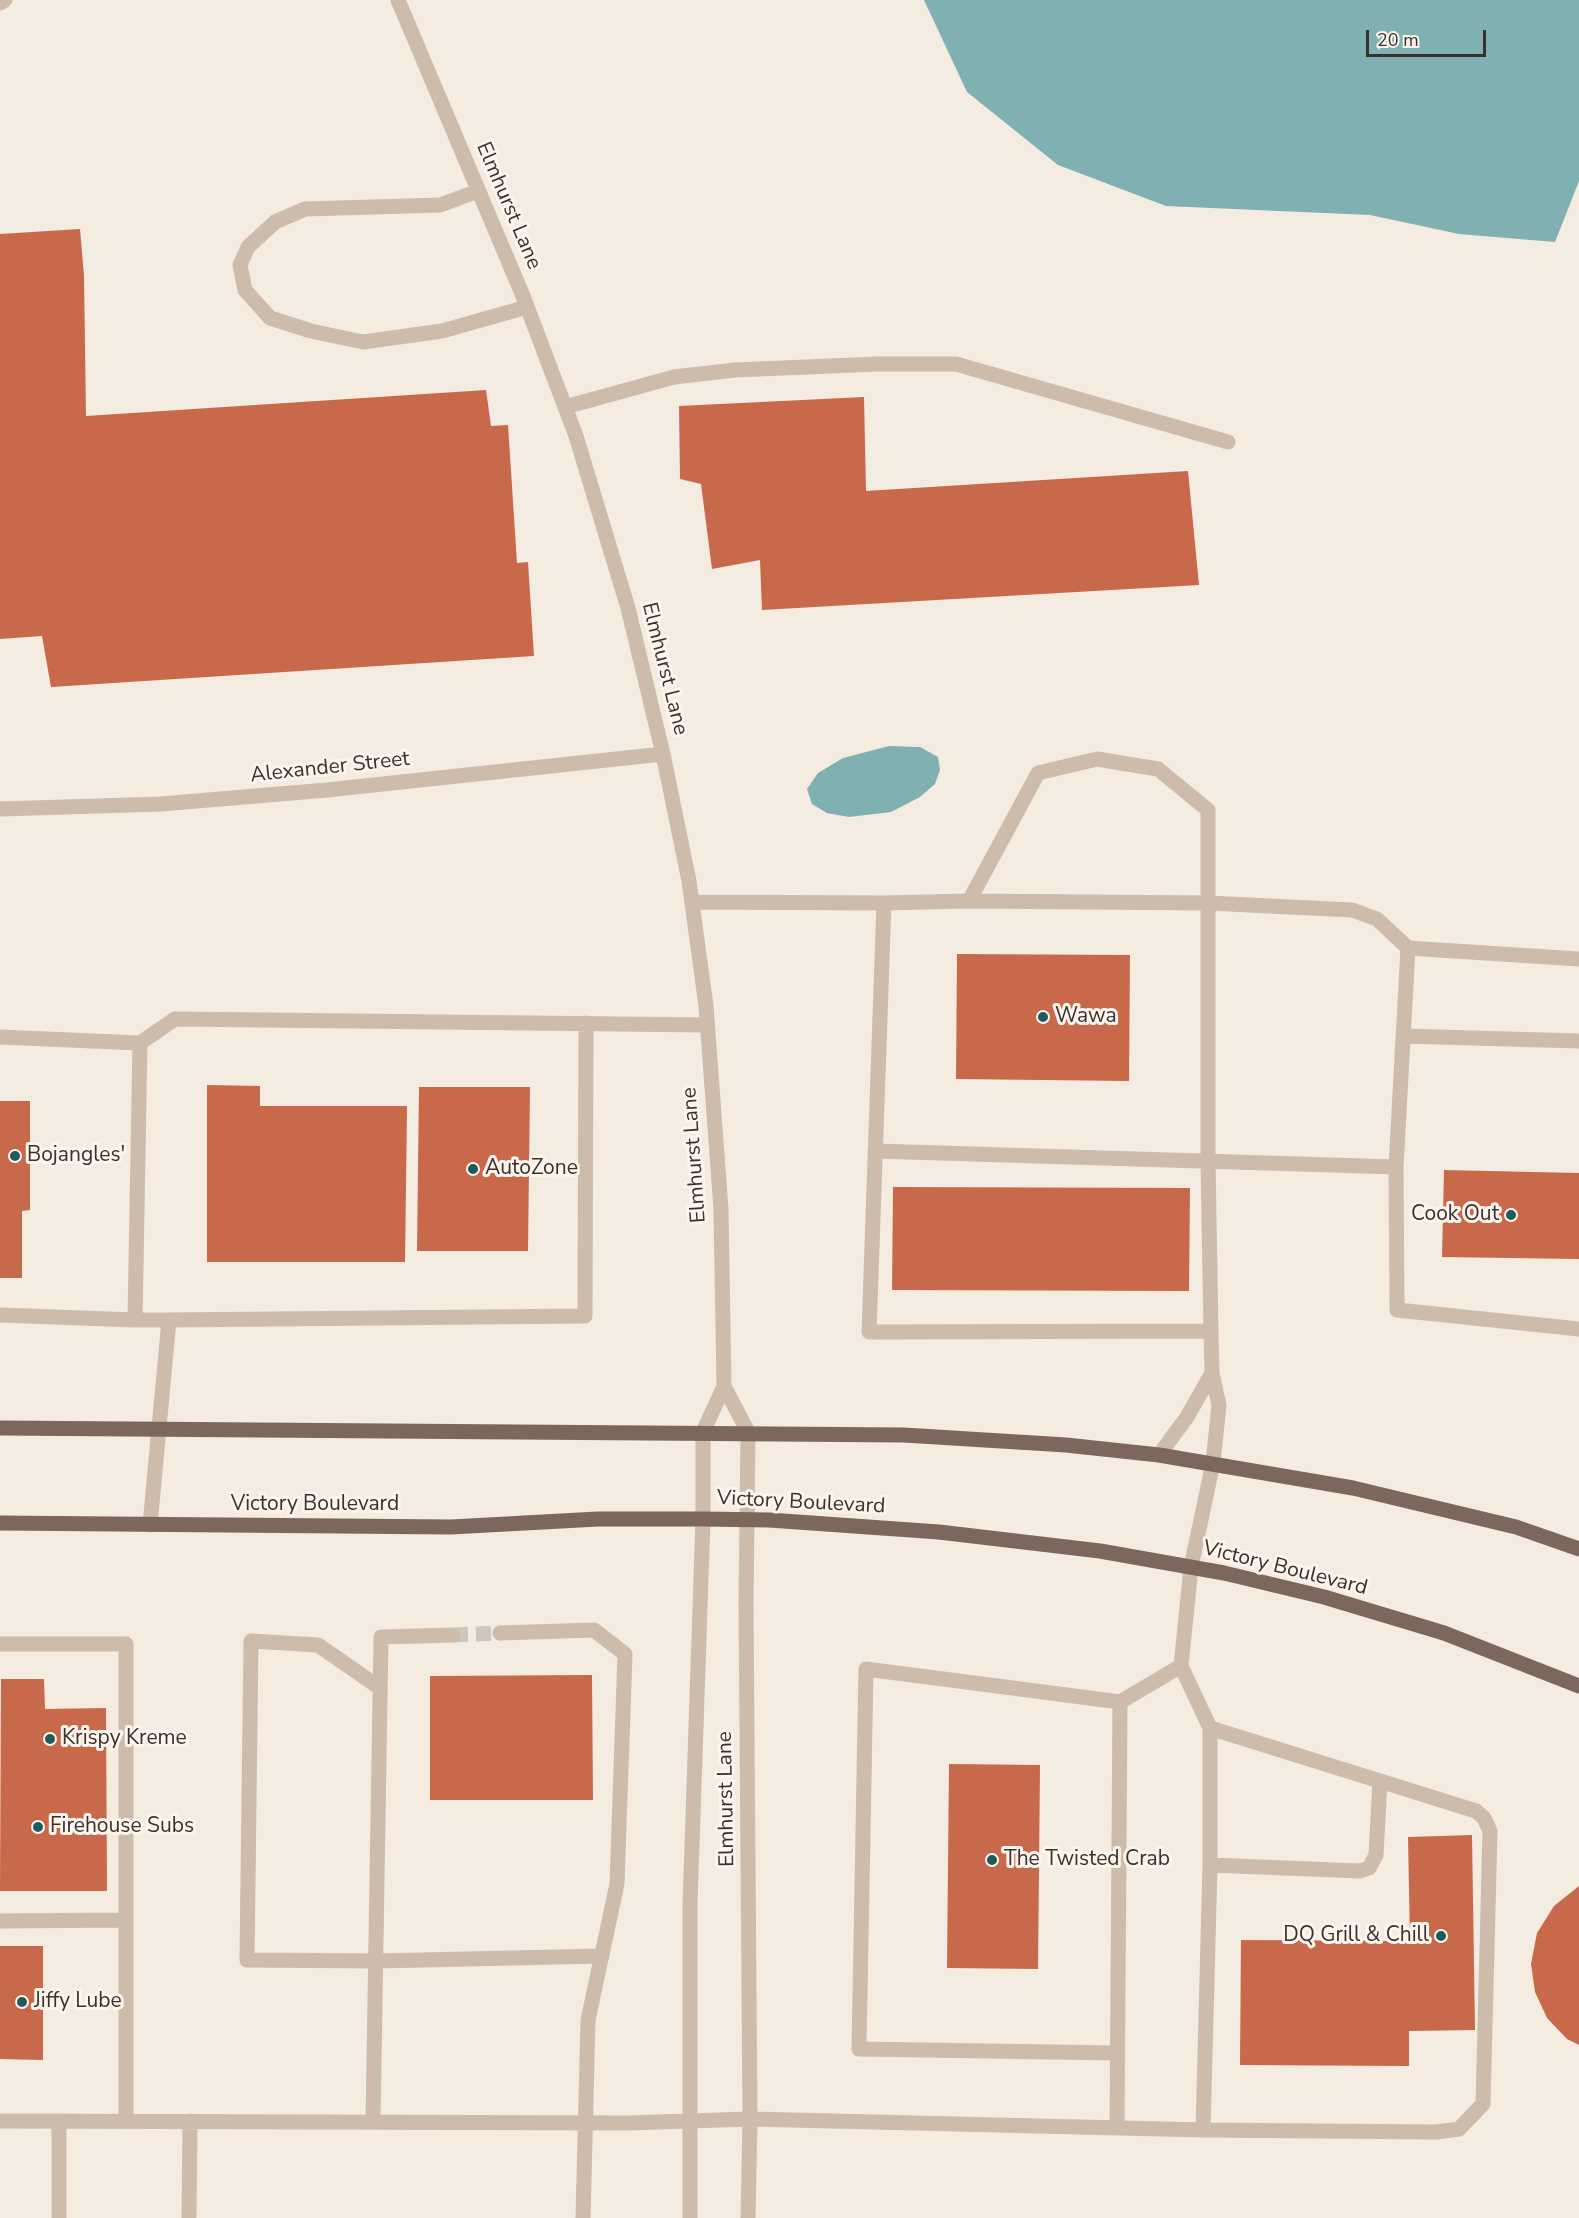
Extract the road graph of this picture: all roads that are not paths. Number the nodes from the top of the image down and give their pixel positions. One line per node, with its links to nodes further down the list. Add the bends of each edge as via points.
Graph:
1 (5, 0): 3 (street)
2 (398, 0): 4 (street, Elmhurst Lane)
3 (0, 3)
4 (478, 191): 5 (street, Elmhurst Lane); 5 (street, via 440,205 305,209 295,213 275,222 248,247 240,266 245,290 270,318 363,342 442,331)
5 (527, 307): 6 (street, Elmhurst Lane)
6 (565, 406): 7 (street, via 674,377 735,370 956,364); 8 (street, Elmhurst Lane, via 628,608)
7 (1228, 442)
8 (663, 754): 9 (street, Alexander Street, via 160,804); 11 (street, Elmhurst Lane)
9 (0, 808)
10 (969, 901): 12 (street); 13 (street); 13 (street, via 1038,773 1097,759 1158,769 1208,810)
11 (692, 902): 12 (street); 17 (street, Elmhurst Lane)
12 (884, 903): 22 (street)
13 (1208, 903): 14 (street, via 1352,910 1377,919); 23 (street)
14 (1408, 948): 15 (street); 18 (street)
15 (1579, 959)
16 (586, 1023): 17 (street); 21 (street, via 175,1019); 27 (street, via 585,1316)
17 (707, 1025): 31 (street, Elmhurst Lane, via 721,1209)
18 (1403, 1036): 20 (street); 24 (street)
19 (0, 1037): 21 (street)
20 (1579, 1041)
21 (140, 1043): 26 (street)
22 (875, 1151): 23 (street); 29 (street, via 869,1332)
23 (1208, 1161): 24 (street); 29 (street)
24 (1396, 1167): 28 (street, via 1397,1310)
25 (0, 1315): 26 (street)
26 (135, 1320): 27 (street)
27 (169, 1320): 33 (street)
28 (1579, 1329)
29 (1211, 1331): 30 (street)
30 (1212, 1373): 36 (street); 37 (street, via 1219,1406)
31 (724, 1386): 34 (street, Elmhurst Lane); 35 (street, Elmhurst Lane)
32 (0, 1428): 33 (main road)
33 (159, 1430): 34 (main road); 41 (street)
34 (703, 1432): 35 (main road); 38 (street, Elmhurst Lane)
35 (748, 1432): 36 (main road, via 903,1435); 39 (street, Elmhurst Lane)
36 (1159, 1455): 37 (main road)
37 (1213, 1463): 42 (main road, via 1353,1488 1516,1527); 43 (street)
38 (703, 1519): 39 (main road, Victory Boulevard); 41 (main road, Victory Boulevard, via 598,1519 451,1527); 59 (street, Elmhurst Lane, via 690,1905)
39 (746, 1520): 43 (main road, Victory Boulevard, via 939,1532 1100,1551); 60 (street, Elmhurst Lane)
40 (0, 1523): 41 (main road, Victory Boulevard)
41 (150, 1525)
42 (1579, 1549)
43 (1191, 1567): 47 (street); 48 (main road, Victory Boulevard, via 1324,1597 1444,1633)
44 (500, 1633): 56 (street, via 594,1630 625,1654 617,1884)
45 (453, 1635): 49 (street, via 381,1637)
46 (0, 1644): 54 (street, via 126,1644)
47 (1181, 1666): 50 (street); 51 (street)
48 (1579, 1686)
49 (381, 1688): 57 (street); 57 (street, via 318,1645 251,1641 247,1960)
50 (1120, 1702): 58 (street); 58 (street, via 866,1669 859,2049)
51 (1210, 1728): 52 (street); 53 (street)
52 (1380, 1781): 53 (street, via 1376,1855 1369,1868 1360,1871); 68 (street, via 1476,1811 1490,1831 1483,2104 1459,2129 1437,2132)
53 (1210, 1865): 68 (street)
54 (126, 1920): 55 (street); 63 (street)
55 (0, 1921)
56 (602, 1956): 57 (street); 66 (street, via 588,2020)
57 (376, 1961): 65 (street)
58 (1117, 2054): 67 (street)
59 (691, 2118): 60 (street); 66 (street); 72 (street, Elmhurst Lane)
60 (750, 2119): 67 (street); 73 (street, Elmhurst Lane)
61 (0, 2121): 62 (street)
62 (59, 2121): 63 (street); 69 (street)
63 (126, 2121): 64 (street)
64 (190, 2121): 65 (street); 70 (street)
65 (373, 2122): 66 (street)
66 (583, 2122): 71 (street)
67 (1117, 2128): 68 (street)
68 (1203, 2130)
69 (59, 2218)
70 (189, 2218)
71 (583, 2218)
72 (690, 2218)
73 (748, 2218)

